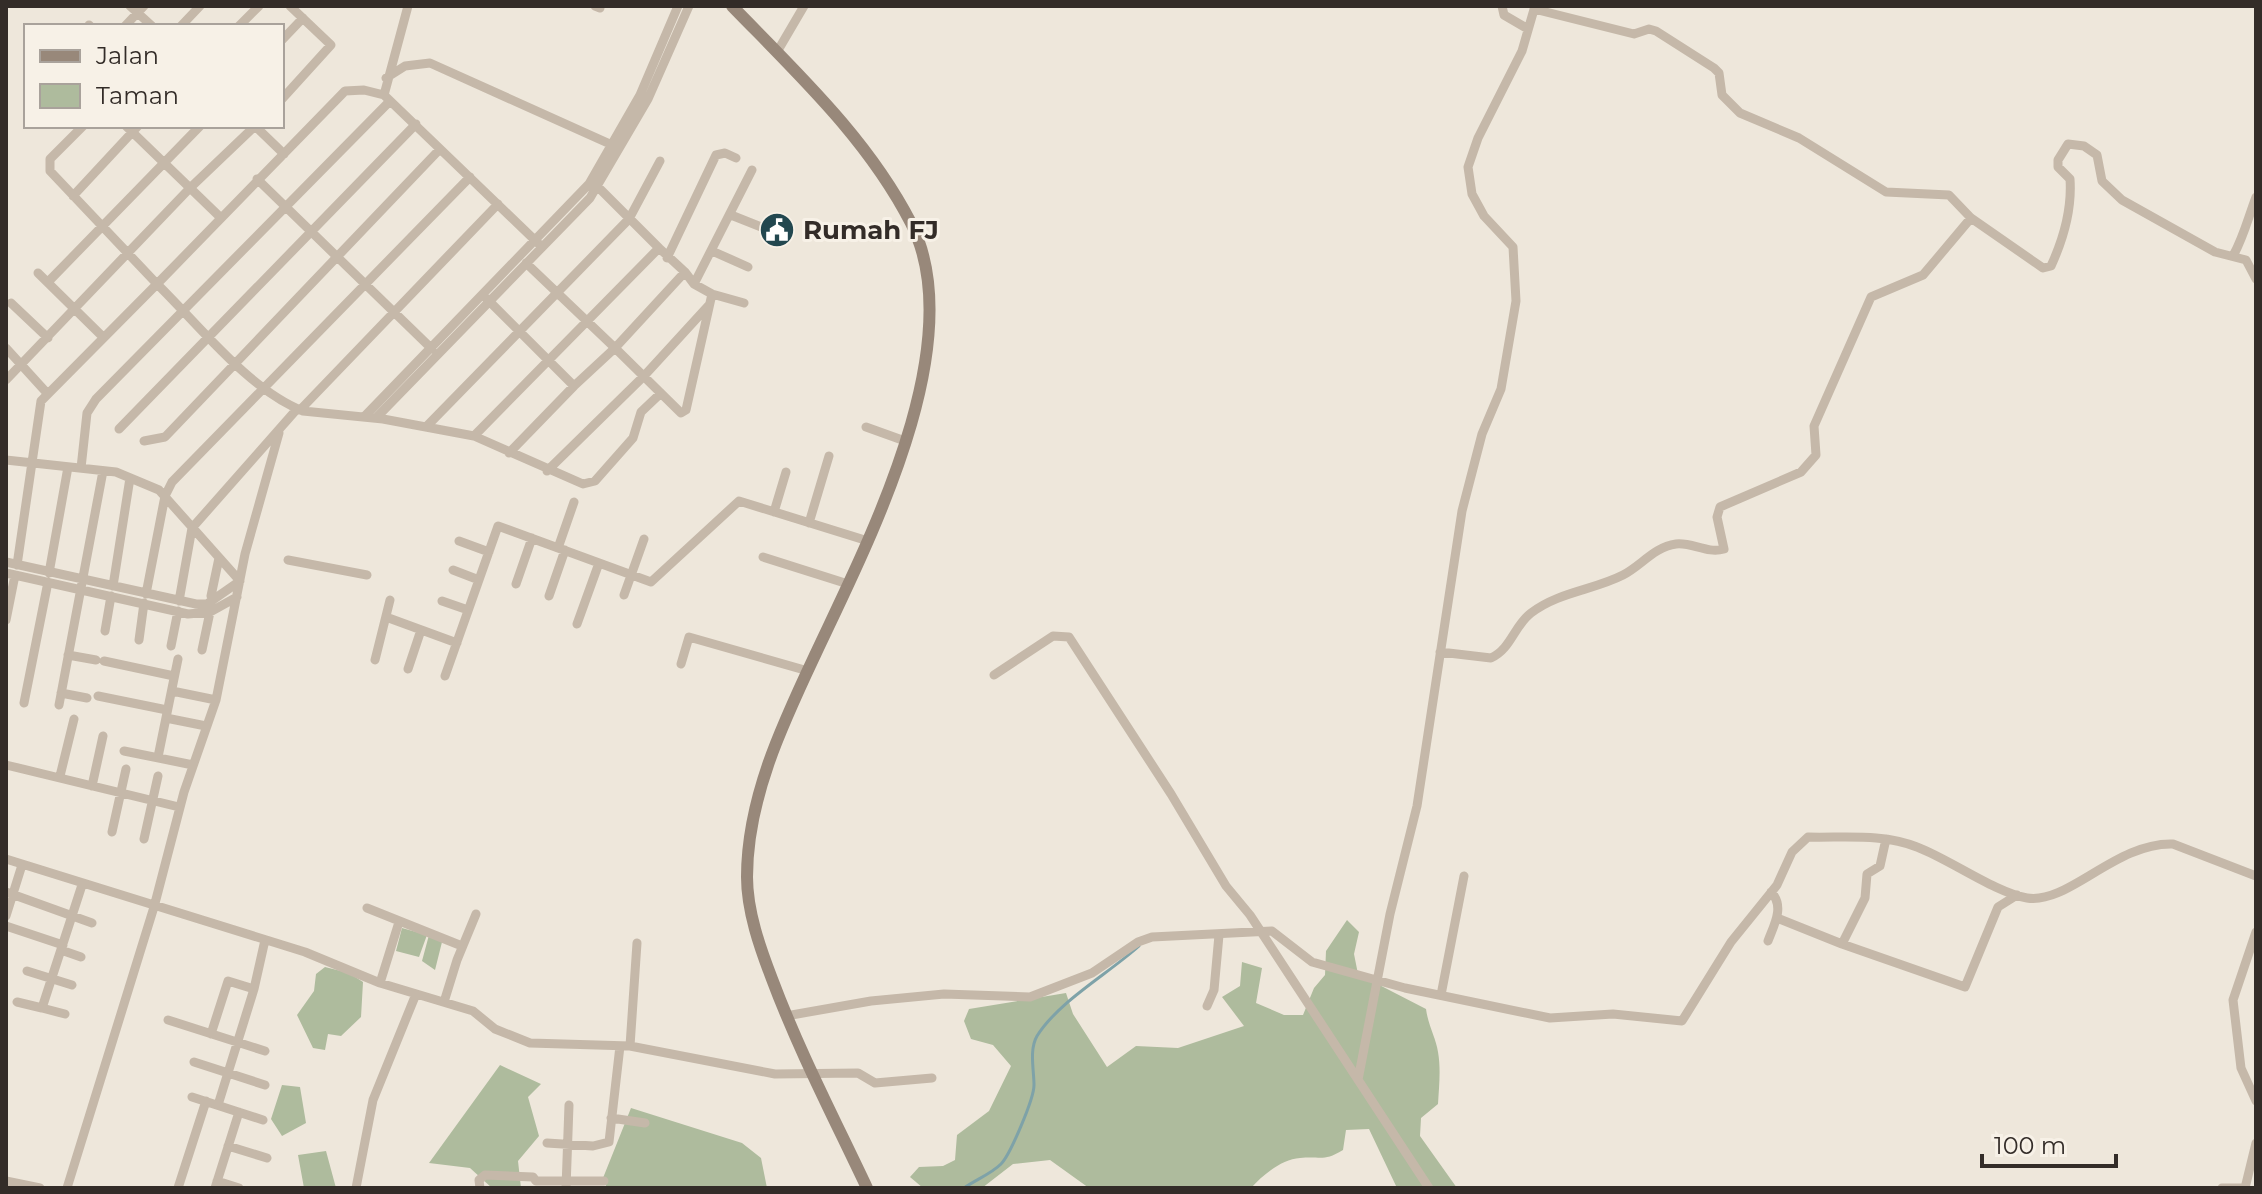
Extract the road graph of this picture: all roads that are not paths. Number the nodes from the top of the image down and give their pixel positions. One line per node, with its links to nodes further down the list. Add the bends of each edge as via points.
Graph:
1 (200, 6): 14 (street)
2 (259, 6): 15 (street)
3 (290, 6): 12 (street)
4 (408, 6): 19 (street)
5 (678, 6): 28 (street, via 640,95)
6 (689, 6): 37 (street, via 648,99)
7 (732, 6): 18 (main road)
8 (804, 6): 18 (street)
9 (1502, 6): 16 (street, via 1504,15)
10 (137, 8): 13 (street)
11 (1534, 8): 16 (street); 45 (street, via 1634,34 1656,31 1714,68 1722,95 1740,113 1799,138 1886,192 1946,194)
12 (303, 18): 17 (street); 20 (street, via 331,45)
13 (150, 24)
14 (183, 24)
15 (241, 24)
16 (1528, 29): 156 (street, via 1468,167 1472,194 1484,216 1513,247 1516,301 1501,389 1482,434 1462,511)
17 (284, 38)
18 (777, 52): 100 (main road, via 854,135 894,192 922,250 931,320)
19 (386, 78): 21 (street); 28 (street, via 405,66 430,63)
20 (284, 97)
21 (387, 98): 22 (street); 30 (street, via 364,90 345,91); 42 (street)
22 (416, 124): 29 (street); 49 (street)
23 (81, 128): 39 (street, via 48,165)
24 (132, 128): 33 (street); 39 (street)
25 (198, 128): 33 (street)
26 (253, 128): 38 (street)
27 (257, 128): 30 (street)
28 (610, 144): 37 (street)
29 (440, 149): 35 (street); 55 (street)
30 (284, 154): 36 (street)
31 (736, 158): 56 (street, via 716,155)
32 (660, 161): 46 (street)
33 (163, 162): 38 (street); 47 (street)
34 (752, 170): 43 (street)
35 (470, 177): 41 (street); 63 (street)
36 (257, 179): 42 (street); 44 (street)
37 (594, 184): 46 (street); 50 (street)
38 (190, 188): 44 (street); 53 (street)
39 (73, 196): 47 (street)
40 (2256, 197): 54 (street)
41 (498, 204): 50 (street); 73 (street)
42 (285, 206): 49 (street); 72 (street)
43 (731, 215): 48 (street); 52 (street)
44 (220, 217): 64 (street)
45 (1971, 218): 54 (street, via 2049,268 2070,196 2070,179 2058,160 2065,145 2078,145 2097,155 2102,181 2122,200 2184,236); 156 (street, via 1923,275 1871,297 1814,426 1816,455 1801,472 1720,507 1724,549 1677,544 1655,551 1627,574 1532,612 1507,647 1491,658)
46 (629, 219): 51 (street); 66 (street)
47 (100, 224): 53 (street); 62 (street)
48 (766, 229)
49 (313, 232): 55 (street); 76 (street)
50 (539, 244): 57 (street); 67 (street)
51 (659, 248): 56 (street); 74 (street)
52 (712, 251): 58 (street); 65 (street)
53 (128, 254): 64 (street); 71 (street)
54 (2233, 256): 61 (street, via 2246,260)
55 (339, 257): 63 (street); 83 (street)
56 (667, 258): 59 (street)
57 (526, 263): 66 (street); 67 (street)
58 (748, 267)
59 (685, 272): 65 (street); 80 (street)
60 (38, 273): 62 (street)
61 (2256, 279)
62 (48, 282): 71 (street)
63 (366, 282): 73 (street); 88 (street)
64 (157, 284): 72 (street); 77 (street)
65 (694, 284): 68 (street)
66 (555, 293): 74 (street); 75 (street)
67 (485, 298): 75 (street); 81 (street)
68 (711, 299): 70 (street); 85 (street); 90 (street, via 686,410 678,412)
69 (11, 303): 78 (street)
70 (744, 303)
71 (75, 309): 77 (street); 78 (street)
72 (184, 310): 76 (street); 106 (street, via 87,413)
73 (395, 311): 81 (street); 91 (street)
74 (589, 320): 80 (street); 82 (street)
75 (521, 329): 82 (street); 94 (street)
76 (210, 336): 83 (street); 96 (street)
77 (103, 337): 89 (street)
78 (48, 338): 84 (street)
79 (6, 348): 84 (street)
80 (615, 348): 85 (street); 87 (street)
81 (433, 351): 92 (street); 93 (street)
82 (550, 359): 87 (street); 98 (street)
83 (237, 362): 88 (street); 99 (street, via 165,437)
84 (22, 366): 86 (street); 89 (street)
85 (644, 376): 90 (street); 108 (street)
86 (6, 380)
87 (574, 386): 101 (street)
88 (264, 389): 91 (street); 111 (street, via 172,482)
89 (46, 392): 104 (street)
90 (661, 393): 108 (street, via 641,412 633,438 592,483)
91 (298, 410): 92 (street); 97 (street)
92 (364, 417): 93 (street)
93 (376, 418): 94 (street)
94 (427, 426): 98 (street)
95 (866, 427): 100 (street)
96 (119, 429)
97 (279, 433): 115 (street); 132 (street)
98 (474, 436): 101 (street)
99 (144, 441)
100 (905, 441): 119 (main road)
101 (509, 453): 108 (street)
102 (829, 456): 114 (street)
103 (6, 460): 104 (street)
104 (30, 463): 105 (street); 126 (street)
105 (68, 467): 106 (street); 130 (street)
106 (81, 468): 107 (street)
107 (103, 471): 110 (street); 133 (street)
108 (547, 471)
109 (786, 472): 113 (street)
110 (130, 478): 111 (street); 136 (street)
111 (165, 496): 115 (street); 141 (street)
112 (574, 502): 120 (street)
113 (774, 512): 114 (street); 128 (street, via 739,501 651,582)
114 (809, 523): 119 (street)
115 (192, 528): 123 (street); 144 (street)
116 (532, 538): 120 (street); 121 (street, via 498,526); 134 (street)
117 (644, 539): 128 (street)
118 (459, 541): 121 (street)
119 (868, 541): 135 (main road)
120 (562, 549): 125 (street); 139 (street)
121 (489, 552): 131 (street)
122 (763, 557): 135 (street)
123 (219, 558): 132 (street); 138 (street)
124 (288, 560): 129 (street)
125 (599, 563): 128 (street); 149 (street)
126 (11, 569): 130 (street); 148 (street)
127 (453, 570): 131 (street)
128 (631, 574): 137 (street)
129 (367, 575)
130 (49, 578): 133 (street); 169 (street)
131 (479, 580): 145 (street)
132 (240, 581): 140 (street); 144 (street, via 207,604)
133 (81, 584): 136 (street); 157 (street)
134 (516, 584)
135 (848, 584): 162 (main road)
136 (112, 591): 141 (street); 151 (street)
137 (624, 595)
138 (211, 596)
139 (549, 596)
140 (237, 597): 146 (street); 168 (street)
141 (145, 599): 144 (street); 152 (street)
142 (390, 600): 147 (street)
143 (442, 601): 145 (street)
144 (179, 606): 146 (street, via 188,614); 154 (street)
145 (468, 610): 153 (street)
146 (210, 612): 155 (street)
147 (386, 617): 150 (street); 159 (street)
148 (6, 620)
149 (577, 624)
150 (421, 630): 153 (street); 161 (street)
151 (105, 631)
152 (139, 640)
153 (457, 643): 165 (street)
154 (171, 646)
155 (202, 650)
156 (1440, 652): 218 (street, via 1417,806)
157 (68, 655): 164 (street); 167 (street)
158 (178, 659): 164 (street)
159 (375, 660)
160 (681, 664): 162 (street, via 689,637)
161 (408, 669)
162 (808, 671): 229 (main road, via 782,726 759,797 747,879 758,938)
163 (994, 675): 206 (street, via 1053,636 1069,637)
164 (174, 676): 166 (street)
165 (445, 676)
166 (172, 691): 168 (street); 171 (street)
167 (61, 693): 170 (street); 171 (street)
168 (216, 700): 173 (street)
169 (24, 703)
170 (59, 705)
171 (167, 714): 173 (street); 176 (street)
172 (74, 719): 180 (street)
173 (206, 726): 178 (street)
174 (103, 736): 182 (street)
175 (124, 751): 176 (street)
176 (158, 757): 178 (street)
177 (6, 765): 180 (street)
178 (193, 765): 185 (street)
179 (126, 769): 183 (street)
180 (60, 776): 182 (street)
181 (158, 776): 184 (street)
182 (92, 786): 183 (street)
183 (121, 793): 184 (street); 186 (street)
184 (153, 801): 185 (street); 187 (street)
185 (179, 807): 197 (street)
186 (112, 832)
187 (144, 839)
188 (1886, 839): 194 (street, via 1808,837 1792,852); 196 (street, via 1915,846); 212 (street, via 1880,866 1867,874 1865,898)
189 (6, 859): 190 (street)
190 (22, 865): 193 (street); 195 (street)
191 (1464, 876): 223 (street)
192 (2256, 876): 196 (street, via 2162,844 2115,858 2060,892 2031,899)
193 (82, 885): 197 (street); 200 (street)
194 (1771, 892): 202 (street, via 1777,898); 223 (street, via 1731,942 1682,1021 1613,1014 1550,1018)
195 (10, 893): 200 (street); 201 (street)
196 (2017, 895): 212 (street, via 1998,907 1965,987)
197 (154, 907): 209 (street); 261 (street)
198 (367, 908): 203 (street)
199 (476, 914): 213 (street)
200 (72, 915): 204 (street); 214 (street)
201 (6, 916)
202 (1777, 918): 210 (street); 212 (street)
203 (399, 922): 213 (street); 219 (street)
204 (92, 923)
205 (6, 926): 214 (street)
206 (1260, 931): 208 (street); 218 (street, via 1285,938 1312,962); 239 (street)
207 (2256, 932): 243 (street, via 2234,994 2241,1068)
208 (1219, 935): 226 (street, via 1214,990); 229 (street, via 1169,935 1138,942 1092,973 1030,997 944,994)
209 (265, 940): 219 (street); 221 (street)
210 (1768, 941)
211 (637, 943): 233 (street)
212 (1842, 944)
213 (462, 946): 225 (street)
214 (62, 948): 215 (street); 217 (street)
215 (81, 957)
216 (27, 971): 217 (street)
217 (51, 978): 220 (street); 227 (street)
218 (1377, 980): 223 (street); 239 (street)
219 (380, 983): 222 (street)
220 (72, 985)
221 (254, 989): 231 (street, via 228,981); 232 (street)
222 (416, 994): 225 (street); 264 (street, via 373,1100)
223 (1441, 995)
224 (17, 1002): 227 (street)
225 (444, 1002): 233 (street, via 473,1011 514,1039 530,1043)
226 (1207, 1006)
227 (42, 1008): 228 (street)
228 (65, 1014)
229 (786, 1016): 237 (main road)
230 (168, 1020): 231 (street)
231 (211, 1034): 232 (street)
232 (238, 1043): 234 (street); 236 (street)
233 (625, 1046): 237 (street); 247 (street)
234 (265, 1051)
235 (194, 1062): 236 (street)
236 (228, 1073): 240 (street); 244 (street)
237 (810, 1076): 238 (street, via 858,1073 879,1083); 266 (main road)
238 (932, 1078)
239 (1358, 1080): 267 (street)
240 (265, 1085)
241 (192, 1097): 242 (street)
242 (206, 1101): 244 (street); 262 (street)
243 (2256, 1101)
244 (218, 1105): 246 (street)
245 (569, 1105): 252 (street)
246 (239, 1112): 248 (street); 253 (street)
247 (611, 1118): 249 (street); 252 (street, via 609,1142)
248 (263, 1120)
249 (645, 1123)
250 (547, 1143): 252 (street)
251 (2256, 1143): 268 (street, via 2245,1188)
252 (565, 1144): 258 (street)
253 (228, 1146): 254 (street); 257 (street)
254 (267, 1158)
255 (6, 1181): 260 (street)
256 (604, 1181): 259 (street)
257 (216, 1184): 263 (street)
258 (567, 1184): 259 (street); 265 (street, via 485,1175)
259 (586, 1184)
260 (40, 1188)
261 (67, 1188)
262 (178, 1188)
263 (239, 1188)
264 (356, 1188)
265 (480, 1188)
266 (867, 1188)
267 (1429, 1188)
268 (2222, 1188)

